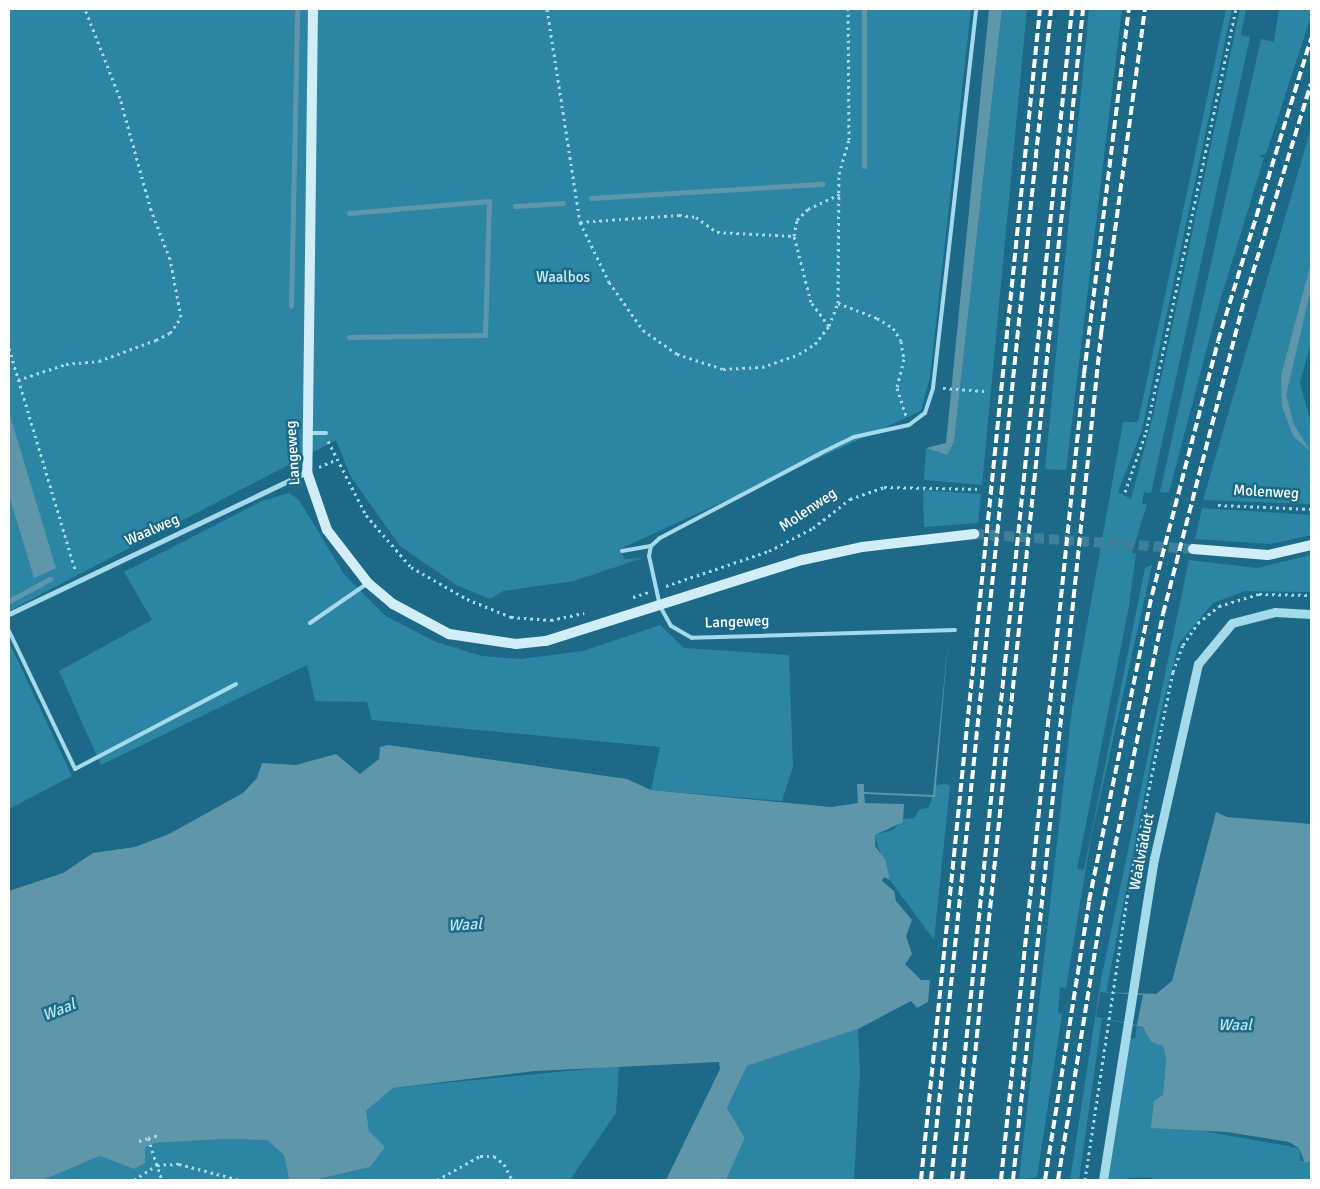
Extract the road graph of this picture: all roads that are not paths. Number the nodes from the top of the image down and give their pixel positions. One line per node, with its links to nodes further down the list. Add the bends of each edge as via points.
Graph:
1 (313, 9): 3 (main road, Langeweg)
2 (976, 9): 8 (lane, via 933,388 925,413 909,425 854,436)
3 (304, 433): 4 (lane); 5 (main road, Langeweg)
4 (326, 433)
5 (307, 472): 11 (main road, Langeweg, via 327,530); 13 (street, Waalweg, via 78,578)
6 (974, 534): 12 (main road, via 828,554)
7 (1311, 545): 9 (main road, via 1268,555)
8 (651, 546): 10 (lane); 12 (lane)
9 (1193, 549)
10 (622, 551)
11 (368, 583): 12 (main road, Langeweg, via 400,608 449,634 516,644 574,633); 15 (lane)
12 (660, 606): 16 (lane, Langeweg, via 672,626 692,638)
13 (9, 614)
14 (1311, 614): 19 (street, Waalviaduct, via 1276,612 1232,623 1198,664 1166,801 1130,994)
15 (310, 622)
16 (955, 630)
17 (9, 631): 18 (lane, via 75,769)
18 (236, 684)
19 (1103, 1180)

